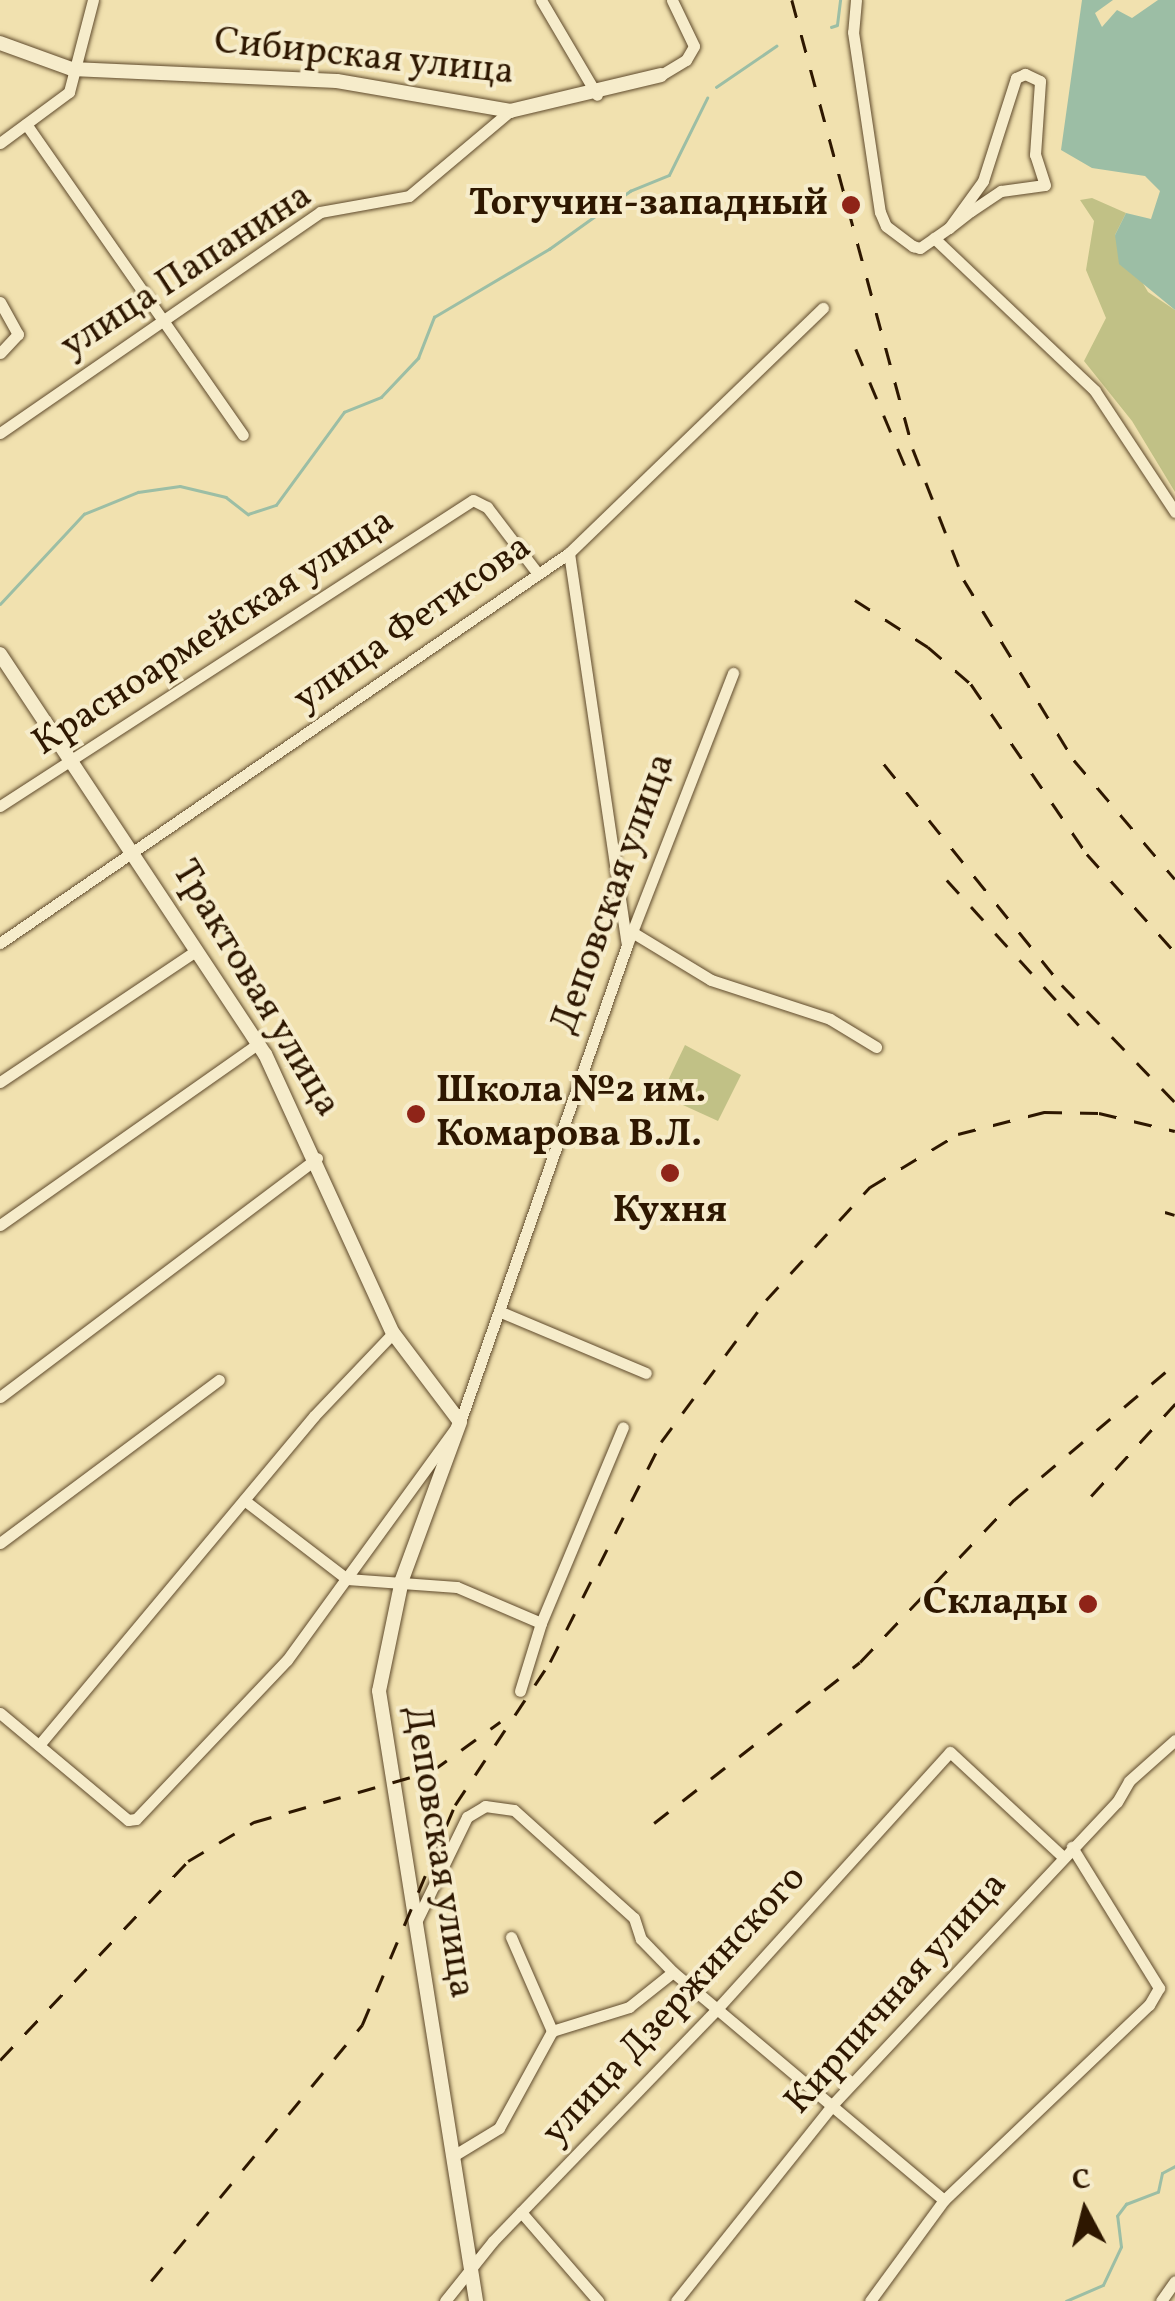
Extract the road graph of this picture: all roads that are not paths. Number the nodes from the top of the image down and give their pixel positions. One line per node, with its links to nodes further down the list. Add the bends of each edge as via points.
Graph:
1 (93, 0): 6 (street)
2 (541, 0): 8 (street)
3 (672, 0): 7 (street, via 694,46 686,60)
4 (856, 0): 13 (street, via 853,32 880,212 886,226 912,246)
5 (0, 43): 6 (street, Сибирская улица)
6 (72, 69): 9 (street, Сибирская улица, via 337,81); 10 (street, via 69,92)
7 (661, 75): 8 (street, Сибирская улица)
8 (597, 95): 9 (street, Сибирская улица)
9 (510, 111): 16 (street, улица Папанина, via 409,196 320,212)
10 (26, 124): 11 (street); 16 (street, via 110,237)
11 (0, 143)
12 (949, 228): 12 (street, via 1001,191 1045,185 1035,156 1042,90 1034,76 1016,78 984,182); 13 (street)
13 (934, 238): 20 (street, via 1095,391)
14 (0, 302): 17 (street, via 18,334)
15 (823, 308): 21 (street, улица Фетисова)
16 (158, 320): 18 (street, улица Папанина); 19 (street, via 195,359)
17 (0, 353)
18 (0, 433)
19 (243, 436)
20 (1175, 512)
21 (569, 553): 22 (street, улица Фетисова); 30 (street)
22 (538, 574): 25 (street, Красноармейская улица, via 487,508 473,500); 27 (street, улица Фетисова)
23 (0, 654): 25 (street, Трактовая улица)
24 (733, 672): 28 (street, Деповская улица)
25 (73, 760): 26 (street, Красноармейская улица); 27 (street, Трактовая улица)
26 (0, 806)
27 (135, 852): 29 (street, улица Фетисова); 31 (street, Трактовая улица)
28 (632, 932): 30 (street, Деповская улица); 33 (street, via 712,980 830,1019)
29 (0, 943)
30 (627, 945): 37 (street, Деповская улица)
31 (197, 950): 32 (street, Трактовая улица); 34 (street)
32 (258, 1044): 35 (street, Трактовая улица); 36 (street)
33 (876, 1047)
34 (0, 1082)
35 (317, 1158): 38 (street, Трактовая улица); 41 (street)
36 (0, 1225)
37 (501, 1312): 39 (street); 42 (street, Деповская улица)
38 (392, 1333): 42 (street, Трактовая улица); 44 (street)
39 (646, 1372)
40 (219, 1380): 45 (street)
41 (0, 1396)
42 (460, 1422): 46 (street, Деповская улица); 47 (street, Деповская улица)
43 (623, 1427): 48 (street)
44 (244, 1500): 46 (street); 52 (street)
45 (0, 1542)
46 (347, 1579): 47 (street); 52 (street, Деповская улица, via 287,1660 151,1808 128,1820)
47 (402, 1580): 48 (street, via 457,1588); 54 (street, Деповская улица, via 379,1691)
48 (541, 1622): 49 (street)
49 (520, 1690)
50 (0, 1713): 52 (street)
51 (1175, 1740): 53 (street, Кирпичная улица)
52 (39, 1745)
53 (1068, 1852): 57 (street, улица Дзержинского, via 950,1752); 59 (street, Кирпичная улица); 61 (street, via 1159,1988 1149,2005)
54 (416, 1922): 56 (street, via 467,1817 485,1806 514,1810 634,1918 641,1939); 60 (street, Деповская улица)
55 (511, 1938): 58 (street)
56 (672, 1972): 57 (street); 58 (street, via 629,2007)
57 (716, 2010): 59 (street, via 763,2054); 62 (street, улица Дзержинского)
58 (552, 2030): 60 (street, via 499,2128)
59 (834, 2103): 61 (street); 68 (street, Кирпичная улица)
60 (453, 2156): 63 (street, Деповская улица)
61 (944, 2200): 69 (street)
62 (521, 2212): 63 (street, улица Дзержинского); 67 (street)
63 (472, 2274): 65 (street, улица Дзержинского); 66 (street, Деповская улица)
64 (1175, 2281): 70 (street)
65 (445, 2301)
66 (476, 2301)
67 (598, 2301)
68 (676, 2301)
69 (870, 2301)
70 (1161, 2301)

